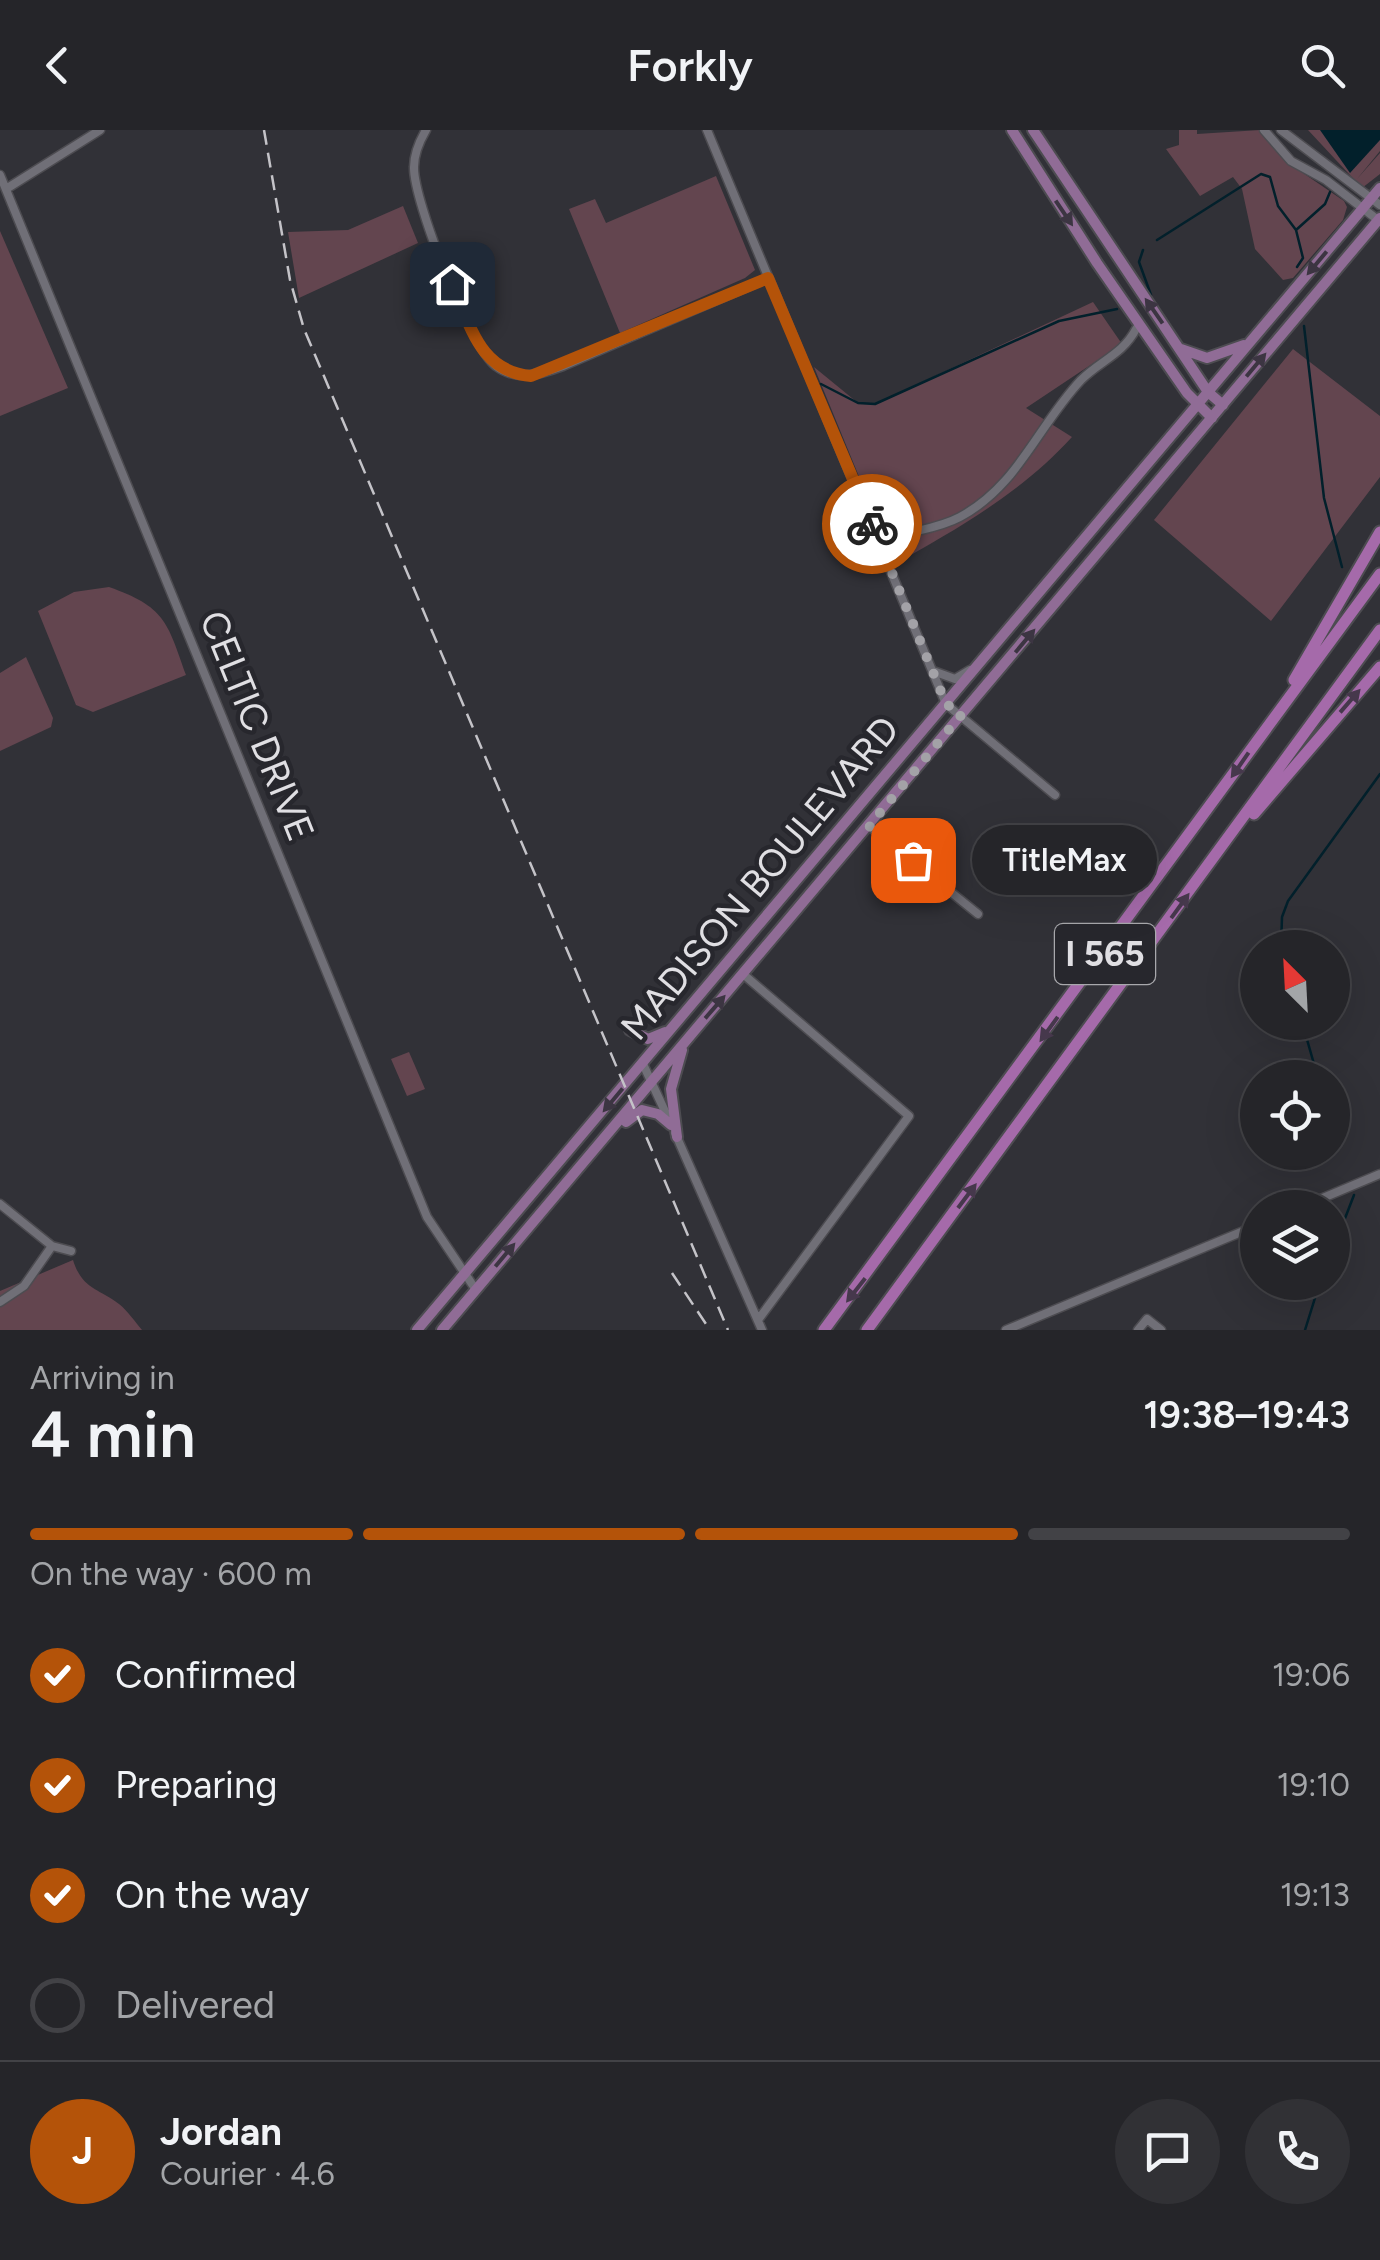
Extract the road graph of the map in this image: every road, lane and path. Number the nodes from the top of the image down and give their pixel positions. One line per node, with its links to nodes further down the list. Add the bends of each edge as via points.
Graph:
1 (100, 130): 12 (street)
2 (426, 130): 17 (street, via 414,166 422,214 484,355 504,371 531,376 563,366)
3 (708, 130): 17 (street)
4 (1012, 130): 16 (main road, one-way to 16)
5 (1033, 130): 20 (main road, one-way to 5)
6 (1264, 130): 9 (street)
7 (1281, 130): 8 (street)
8 (1302, 146): 9 (street); 13 (street)
9 (1291, 161): 14 (street)
10 (0, 175): 12 (street, CELTIC DRIVE)
11 (1380, 188): 13 (main road, MADISON BOULEVARD)
12 (6, 189): 60 (street, CELTIC DRIVE, via 427,1216)
13 (1375, 202): 14 (main road, MADISON BOULEVARD)
14 (1362, 209): 15 (street); 19 (main road, MADISON BOULEVARD, one-way to 19)
15 (1379, 219): 23 (main road, MADISON BOULEVARD, one-way to 15)
16 (1105, 274): 18 (main road); 22 (main road)
17 (768, 278): 27 (street)
18 (1136, 329): 25 (main road, via 1184,401); 27 (street, via 1127,346 1080,381 1014,476 990,498 943,526)
19 (1250, 342): 20 (main road, via 1220,356); 21 (main road, MADISON BOULEVARD)
20 (1179, 348): 21 (main road)
21 (1208, 392): 22 (main road, MADISON BOULEVARD); 23 (main road)
22 (1198, 405): 24 (main road); 25 (main road, MADISON BOULEVARD)
23 (1222, 405): 24 (main road, MADISON BOULEVARD)
24 (1212, 418): 30 (main road, MADISON BOULEVARD)
25 (1175, 432): 28 (main road, MADISON BOULEVARD)
26 (1380, 532): 37 (highway)
27 (880, 543): 34 (street)
28 (1060, 567): 30 (main road); 32 (main road, MADISON BOULEVARD)
29 (1380, 574): 37 (highway, I 565)
30 (1076, 580): 36 (main road, MADISON BOULEVARD, one-way to 30)
31 (1380, 630): 42 (highway, I 565)
32 (978, 666): 34 (street, via 955,678); 35 (main road, MADISON BOULEVARD)
33 (1380, 667): 42 (highway, one-way to 33)
34 (931, 670): 35 (street)
35 (946, 704): 36 (street); 38 (main road, MADISON BOULEVARD)
36 (962, 714): 39 (street); 41 (main road, MADISON BOULEVARD)
37 (1270, 724): 67 (highway, I 565, one-way to 67)
38 (880, 780): 40 (main road, MADISON BOULEVARD); 41 (main road)
39 (1056, 794)
40 (856, 810): 43 (main road); 46 (main road, MADISON BOULEVARD)
41 (869, 826): 43 (main road, MADISON BOULEVARD); 44 (street)
42 (1217, 854): 68 (highway, I 565, one-way to 42)
43 (836, 863): 45 (main road, MADISON BOULEVARD)
44 (978, 914)
45 (742, 974): 48 (main road, MADISON BOULEVARD, one-way to 45); 63 (street, via 909,1116)
46 (706, 987): 47 (main road, via 657,1038); 49 (main road, MADISON BOULEVARD)
47 (630, 1030)
48 (685, 1042): 50 (main road, MADISON BOULEVARD); 52 (main road, via 671,1089)
49 (643, 1064): 50 (street); 60 (main road, MADISON BOULEVARD, one-way to 60)
50 (652, 1082): 51 (street); 53 (main road, MADISON BOULEVARD)
51 (671, 1125): 52 (street); 53 (main road, via 658,1114 635,1112)
52 (676, 1137): 63 (street)
53 (589, 1156): 61 (main road, MADISON BOULEVARD, one-way to 53)
54 (1380, 1174): 55 (street)
55 (1342, 1190)
56 (0, 1204): 58 (street)
57 (1240, 1232): 69 (street)
58 (52, 1246): 59 (street); 62 (street, via 24,1286)
59 (71, 1251)
60 (462, 1275): 61 (street, CELTIC DRIVE); 64 (main road, MADISON BOULEVARD)
61 (476, 1290): 65 (main road, MADISON BOULEVARD)
62 (0, 1302)
63 (758, 1320): 66 (street)
64 (417, 1330)
65 (442, 1330)
66 (762, 1330)
67 (824, 1330)
68 (866, 1330)
69 (1006, 1330)
70 (1138, 1330): 71 (street, via 1147,1319)
71 (1161, 1330)

